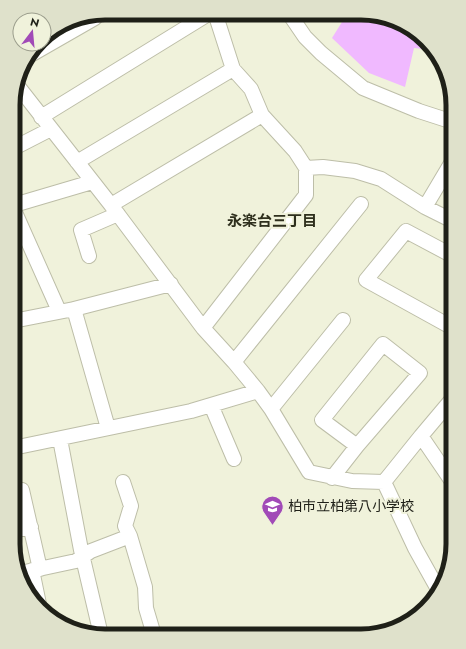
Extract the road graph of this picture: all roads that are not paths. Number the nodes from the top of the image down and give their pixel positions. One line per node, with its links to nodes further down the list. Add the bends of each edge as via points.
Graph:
1 (199, 20): 9 (street)
2 (217, 20): 6 (street)
3 (293, 20): 10 (street, via 305,37 321,53 363,88)
4 (88, 22): 5 (street)
5 (41, 49)
6 (233, 69): 8 (street, via 251,89); 13 (street)
7 (22, 91): 9 (street)
8 (262, 115): 14 (street, via 295,150); 20 (street)
9 (41, 117): 11 (street)
10 (446, 120)
11 (51, 129): 12 (street); 13 (street)
12 (20, 145)
13 (77, 162): 16 (street)
14 (306, 168): 19 (street, via 323,167 355,171 381,179); 31 (street, via 306,195)
15 (446, 172): 19 (street)
16 (92, 182): 17 (street); 20 (street)
17 (20, 202)
18 (361, 204): 32 (street)
19 (425, 207): 21 (street)
20 (115, 209): 24 (street, via 81,230); 25 (street)
21 (446, 218)
22 (20, 223): 27 (street)
23 (446, 252): 30 (street, via 406,231 366,280)
24 (88, 256)
25 (171, 284): 26 (street); 31 (street)
26 (74, 309): 27 (street); 37 (street)
27 (59, 311): 28 (street)
28 (20, 319)
29 (343, 320): 36 (street)
30 (446, 324)
31 (203, 328): 32 (street)
32 (234, 362): 33 (street)
33 (258, 391): 34 (street); 36 (street)
34 (211, 405): 37 (street); 42 (street)
35 (446, 406): 38 (street)
36 (272, 409): 44 (street, via 309,472)
37 (108, 428): 39 (street)
38 (421, 436): 43 (street); 46 (street)
39 (60, 439): 41 (street); 51 (street)
40 (357, 446): 40 (street, via 420,373 383,344 322,420); 44 (street)
41 (20, 447)
42 (234, 459)
43 (446, 473)
44 (332, 478): 46 (street)
45 (123, 482): 50 (street, via 131,506 125,526)
46 (384, 482): 53 (street)
47 (20, 490): 48 (street, via 22,490)
48 (31, 527): 49 (street); 52 (street)
49 (20, 529)
50 (130, 536): 51 (street, via 91,551); 56 (street, via 145,587 146,608)
51 (83, 557): 52 (street, via 76,561); 55 (street)
52 (30, 571): 54 (street)
53 (435, 584)
54 (36, 594)
55 (100, 628)
56 (152, 629)

